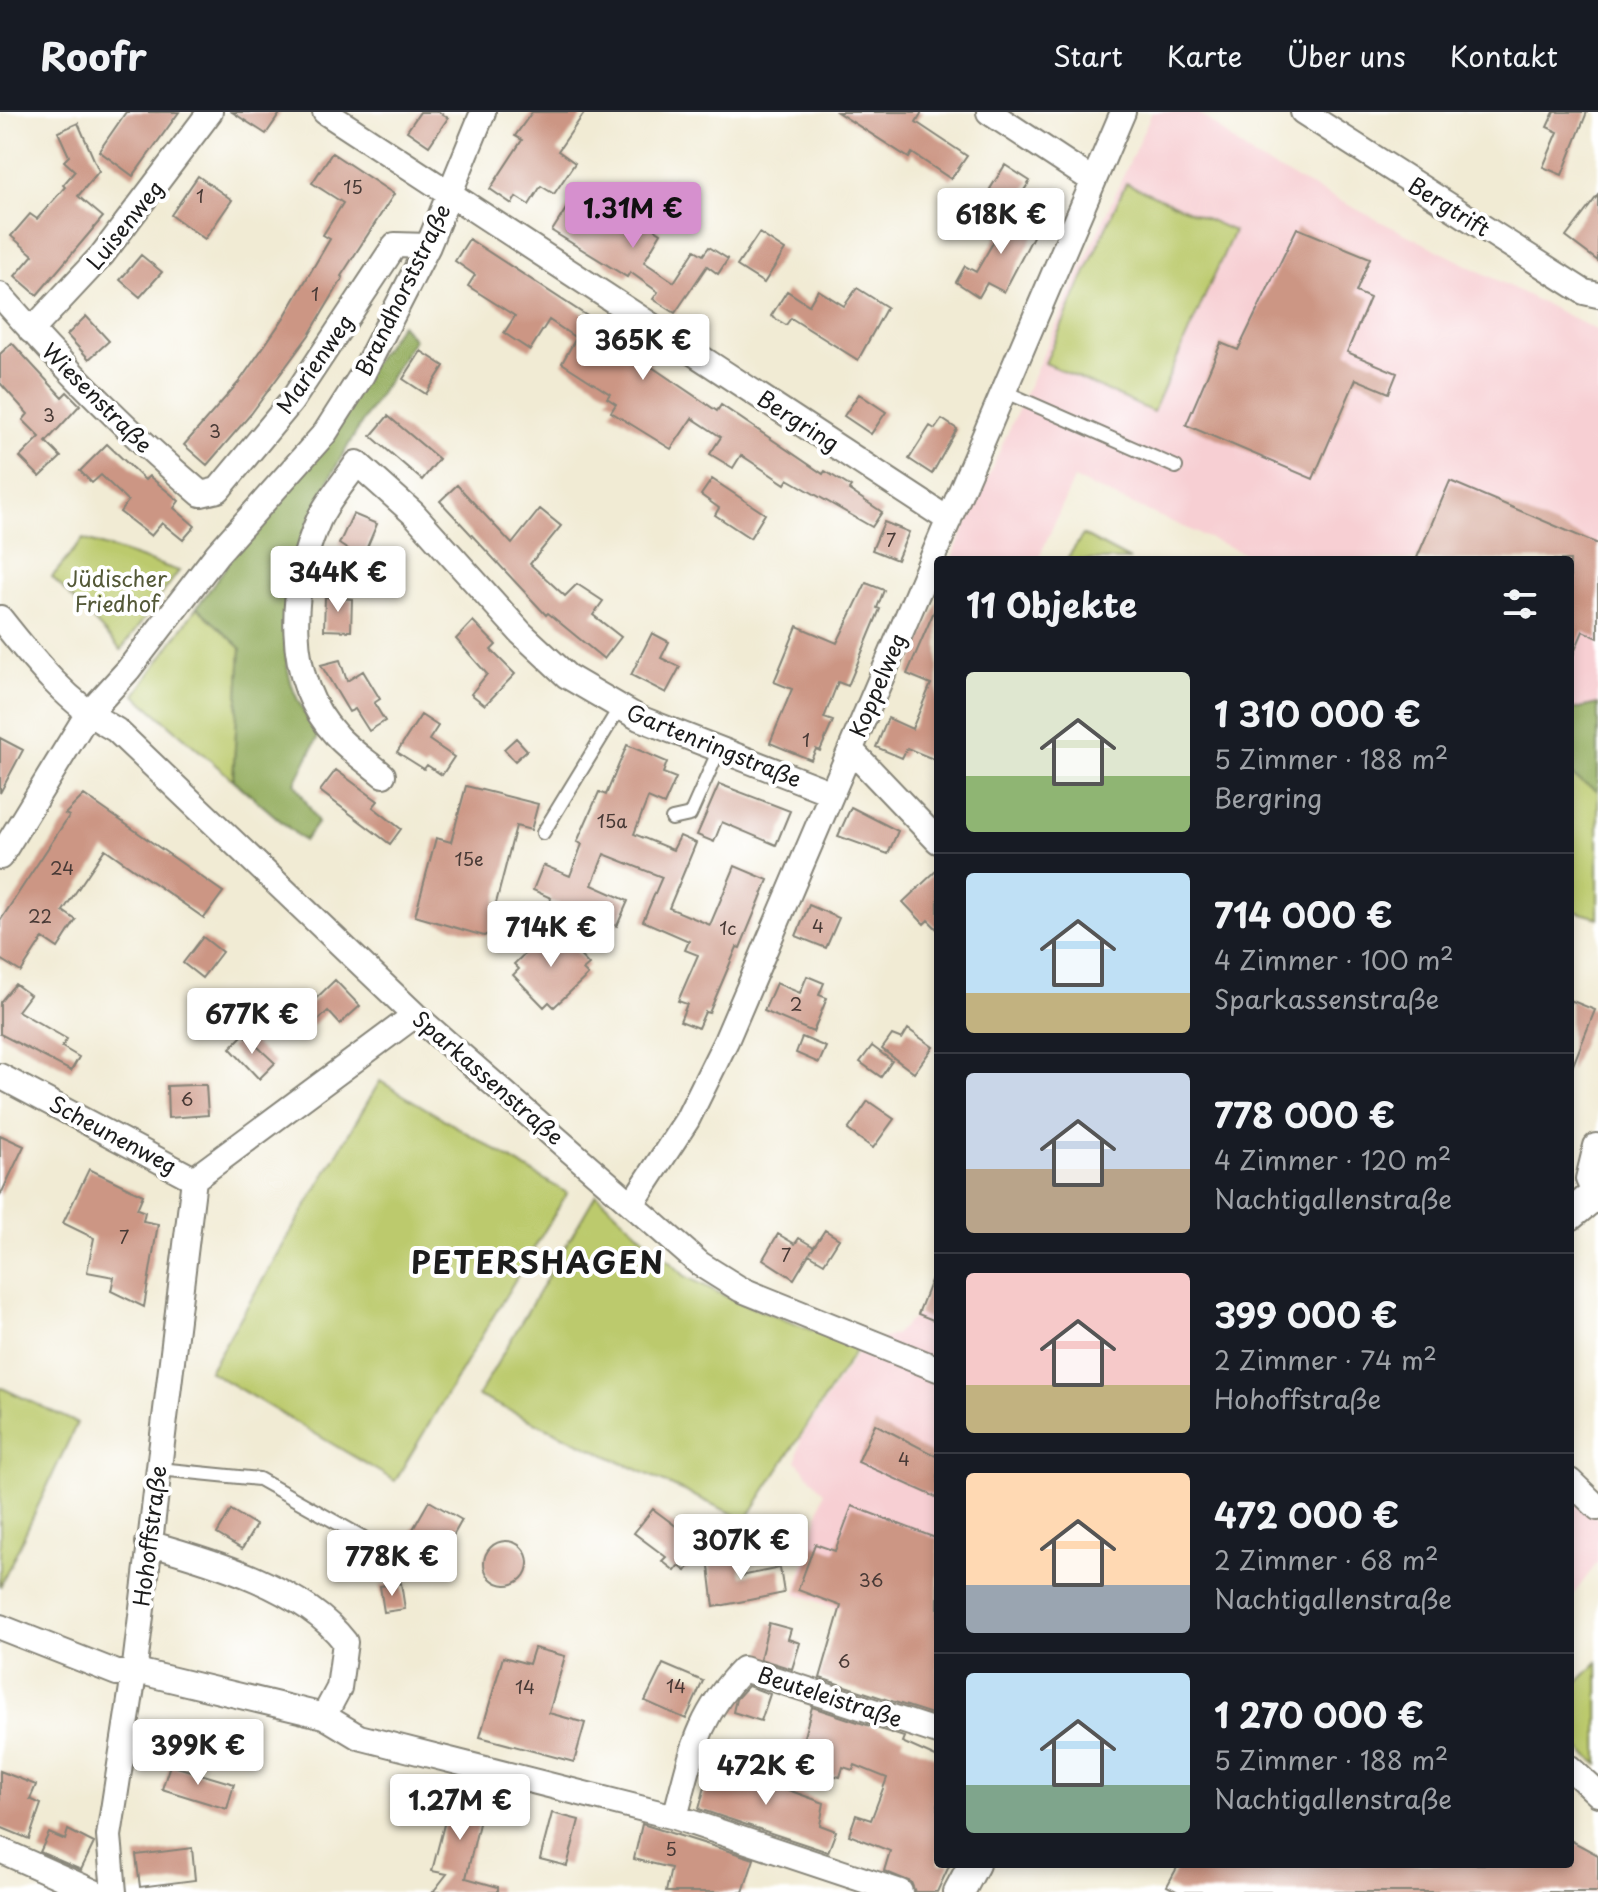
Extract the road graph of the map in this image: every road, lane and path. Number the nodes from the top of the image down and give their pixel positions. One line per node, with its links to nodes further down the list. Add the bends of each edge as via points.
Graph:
1 (210, 112): 12 (street, Luisenweg, via 111,244)
2 (325, 112): 8 (street, Bergring)
3 (483, 112): 8 (street, Brandhorststraße)
4 (989, 112): 7 (street)
5 (1123, 112): 7 (street, Koppelweg)
6 (1303, 112): 11 (street, Bergtrift, via 1584,292)
7 (1092, 180): 13 (street, Koppelweg)
8 (450, 194): 9 (street, Brandhorststraße); 16 (street, Bergring)
9 (428, 246): 15 (street, Marienweg, via 395,245 291,402 218,490); 19 (street, Brandhorststraße, via 376,350 325,433 217,554)
10 (0, 295): 12 (street, Wiesenstraße)
11 (1598, 295)
12 (31, 331): 15 (street, Wiesenstraße, via 132,436)
13 (1003, 391): 14 (lane); 16 (street, Koppelweg)
14 (1176, 467)
15 (201, 494)
16 (949, 520): 21 (street, Koppelweg)
17 (0, 618): 19 (street, Sparkassenstraße)
18 (620, 707): 20 (street, Gartenringstraße); 22 (street, Gartenringstraße, via 567,676 414,514 357,463 320,518 300,580 296,638 303,679 335,735); 25 (lane)
19 (87, 715): 27 (street, Brandhorststraße); 28 (street, Sparkassenstraße, via 116,730)
20 (719, 750): 23 (street, Gartenringstraße); 24 (lane, via 690,815)
21 (851, 750): 23 (street, Koppelweg); 26 (street)
22 (383, 775)
23 (832, 793): 33 (street, Koppelweg, via 726,1041 687,1120)
24 (672, 819)
25 (543, 833)
26 (934, 837)
27 (0, 857)
28 (415, 1015): 31 (street, Scheunenweg); 33 (street, Sparkassenstraße)
29 (0, 1076): 31 (street, Scheunenweg)
30 (1597, 1142): 32 (street, via 1588,1179)
31 (194, 1179): 36 (street, Hohoffstraße)
32 (1596, 1193): 34 (street)
33 (632, 1204): 35 (street, Sparkassenstraße, via 700,1264 740,1289)
34 (1574, 1212)
35 (934, 1367)
36 (159, 1469): 39 (lane, via 259,1479); 40 (street, Hohoffstraße)
37 (1574, 1485): 38 (street)
38 (1598, 1508)
39 (364, 1538)
40 (148, 1543): 42 (street, Hohoffstraße); 43 (street, via 253,1580 331,1623 345,1642 339,1688)
41 (0, 1627): 42 (street, via 117,1673)
42 (134, 1674): 43 (street); 51 (street, Hohoffstraße, via 109,1836)
43 (324, 1716): 47 (street, via 372,1741)
44 (934, 1731): 47 (street, Beuteleistraße, via 743,1669 717,1695 699,1731)
45 (1574, 1772): 46 (street)
46 (1598, 1794)
47 (675, 1817): 52 (street)
48 (0, 1850): 50 (street)
49 (972, 1868): 53 (street)
50 (94, 1892)
51 (114, 1892)
52 (900, 1892)
53 (959, 1892)

